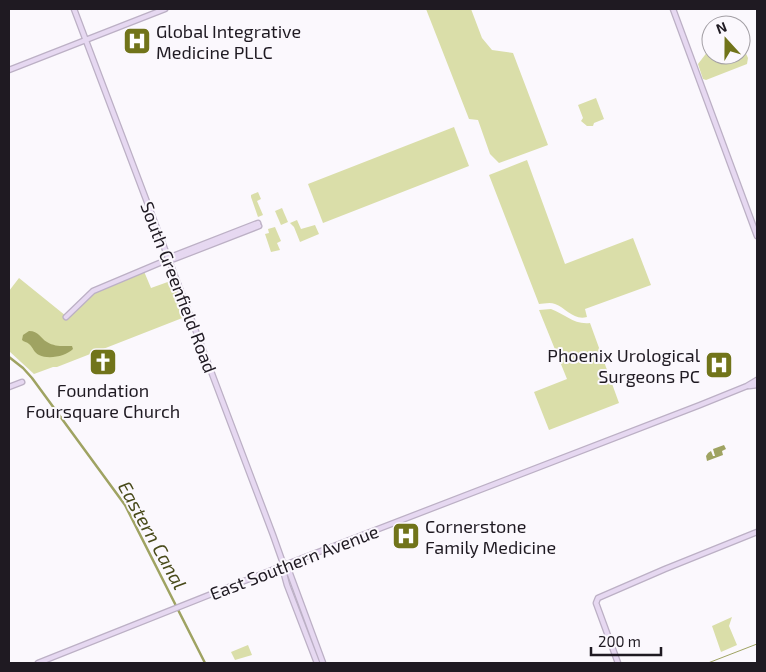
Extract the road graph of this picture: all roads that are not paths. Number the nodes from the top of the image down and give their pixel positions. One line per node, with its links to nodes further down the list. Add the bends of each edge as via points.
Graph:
1 (74, 9): 4 (main road, South Greenfield Road)
2 (165, 9): 4 (main road)
3 (673, 9): 7 (main road)
4 (85, 39): 5 (main road); 8 (main road, South Greenfield Road)
5 (9, 70)
6 (259, 225): 8 (main road)
7 (757, 233)
8 (169, 260): 9 (main road, via 93,291); 16 (main road, South Greenfield Road)
9 (66, 316)
10 (757, 380): 13 (main road, East Southern Avenue)
11 (22, 382): 14 (main road)
12 (757, 385): 13 (main road, East Southern Avenue)
13 (747, 386): 16 (main road, East Southern Avenue)
14 (9, 387)
15 (757, 532): 24 (main road, via 596,599)
16 (284, 566): 17 (main road, South Greenfield Road); 18 (main road, South Greenfield Road, via 289,571); 21 (main road, East Southern Avenue)
17 (295, 604): 18 (main road); 19 (main road, South Greenfield Road)
18 (308, 623): 20 (main road, South Greenfield Road)
19 (304, 628): 20 (main road); 22 (main road, South Greenfield Road)
20 (318, 651): 23 (main road, South Greenfield Road)
21 (38, 663)
22 (317, 663)
23 (323, 663)
24 (618, 663)

